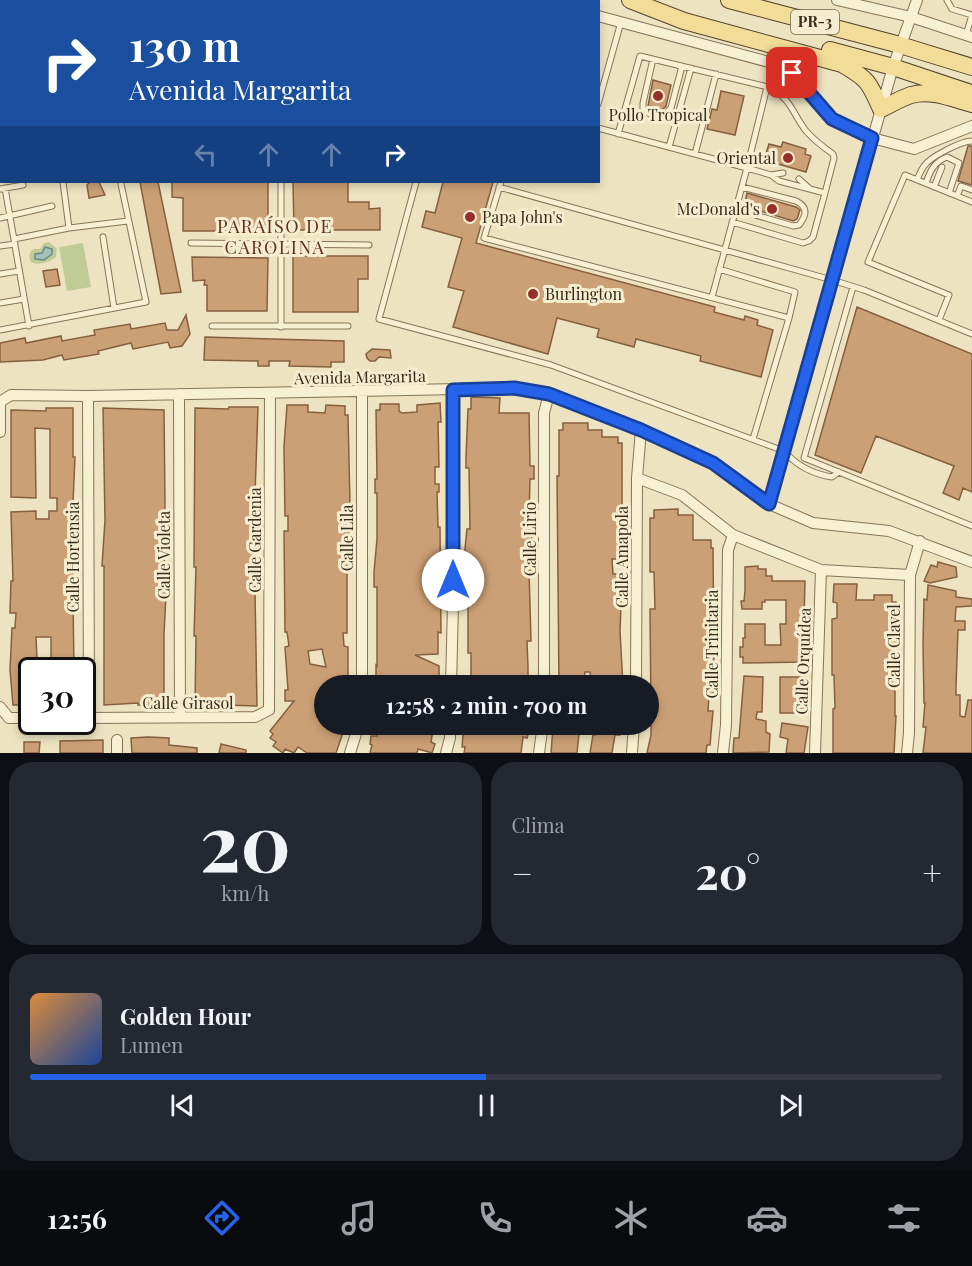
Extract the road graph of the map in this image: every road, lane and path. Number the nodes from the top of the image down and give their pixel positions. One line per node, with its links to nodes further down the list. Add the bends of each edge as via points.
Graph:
1 (630, 0): 23 (main road, via 684,21 842,64 864,76)
2 (646, 0): 15 (main road, PR-3)
3 (729, 0): 12 (main road, PR-3)
4 (837, 0): 9 (street)
5 (917, 0): 9 (street)
6 (947, 0): 7 (lane, via 952,9)
7 (972, 15): 11 (lane)
8 (600, 17): 10 (street)
9 (911, 17): 11 (street); 12 (street)
10 (621, 22): 21 (lane); 27 (street, via 780,65 800,80 832,119)
11 (969, 36)
12 (900, 45): 15 (street); 16 (main road, PR-3)
13 (653, 59): 14 (lane); 14 (lane, via 643,109 650,114 664,115 671,108); 26 (lane, via 640,56)
14 (682, 66): 17 (lane)
15 (893, 67): 20 (main road, PR-3); 23 (street)
16 (972, 67)
17 (691, 68): 18 (lane); 29 (lane)
18 (716, 74): 19 (lane); 30 (lane)
19 (767, 87): 31 (lane); 49 (lane, via 786,99 807,132 832,154)
20 (972, 93)
21 (600, 97)
22 (972, 104): 23 (main road, via 920,93)
23 (881, 109): 27 (street)
24 (972, 126): 27 (street, via 914,149)
25 (600, 129): 26 (lane)
26 (618, 134): 29 (lane)
27 (872, 138): 70 (street)
28 (972, 141): 36 (lane, via 929,160)
29 (669, 147): 30 (lane)
30 (695, 154): 31 (lane)
31 (747, 168): 34 (lane); 44 (lane)
32 (942, 168): 45 (lane)
33 (783, 173): 34 (lane)
34 (771, 175): 47 (lane)
35 (799, 179): 47 (lane)
36 (917, 180): 40 (lane); 77 (lane, via 905,175 868,262 949,295)
37 (63, 183): 59 (lane)
38 (281, 183): 65 (lane)
39 (416, 183): 93 (lane, via 379,319 551,365)
40 (926, 183): 45 (lane); 50 (lane, via 936,163 952,158 959,163)
41 (121, 184): 57 (lane)
42 (500, 184): 66 (lane); 72 (lane, via 484,238)
43 (24, 185): 46 (lane)
44 (742, 187): 54 (lane); 54 (lane, via 796,201 803,204 806,214 799,225 793,226)
45 (934, 187): 50 (lane)
46 (2, 189): 55 (lane)
47 (809, 189): 49 (lane)
48 (972, 190): 51 (lane, via 961,186)
49 (825, 193): 58 (lane, via 813,237 803,243)
50 (949, 193): 51 (lane)
51 (957, 196): 52 (lane)
52 (972, 202)
53 (52, 207): 55 (lane)
54 (735, 209): 58 (lane)
55 (10, 216): 56 (lane); 61 (lane)
56 (0, 218)
57 (128, 221): 59 (lane); 75 (lane, via 146,302)
58 (732, 222): 66 (lane)
59 (69, 228): 61 (lane)
60 (103, 237): 75 (lane)
61 (14, 241): 64 (lane); 68 (lane)
62 (191, 243): 65 (lane)
63 (369, 245): 65 (lane)
64 (0, 246)
65 (281, 246): 81 (lane)
66 (724, 250): 67 (lane); 70 (lane)
67 (719, 269): 72 (lane); 76 (lane, via 795,292)
68 (19, 271): 69 (lane); 73 (lane)
69 (0, 274)
70 (832, 280): 71 (lane); 94 (street)
71 (853, 287): 77 (lane); 95 (lane, via 804,458)
72 (712, 297): 76 (lane)
73 (24, 299): 74 (lane); 78 (lane)
74 (0, 303)
75 (114, 308): 78 (lane)
76 (789, 318): 93 (lane)
77 (939, 320): 83 (lane)
78 (29, 326): 82 (lane)
79 (212, 326): 81 (lane)
80 (348, 326): 81 (lane)
81 (281, 327)
82 (0, 330)
83 (972, 334)
84 (453, 390): 85 (street, Avenida Margarita); 88 (street, Avenida Margarita, via 514,388); 106 (street)
85 (362, 391): 86 (street, Avenida Margarita); 105 (street, Calle Lila)
86 (270, 393): 87 (street, Avenida Margarita); 109 (street, Calle Gardenia)
87 (179, 394): 89 (street, Avenida Margarita); 111 (street, Calle Violeta)
88 (549, 394): 91 (street, Avenida Margarita); 107 (street, Calle Lirio, via 544,413)
89 (88, 396): 90 (street, Avenida Margarita, via 11,395); 104 (street, Calle Hortensia)
90 (0, 402): 92 (street)
91 (641, 430): 96 (street, Calle Amapola); 97 (street, Avenida Margarita, via 713,463)
92 (0, 432)
93 (753, 439): 94 (lane)
94 (784, 451): 95 (lane, via 796,465 823,476 832,477); 97 (street)
95 (839, 472): 98 (lane)
96 (637, 478): 99 (street, via 682,495); 108 (street, Calle Amapola)
97 (769, 504): 100 (street, Avenida Margarita, via 813,523 889,531)
98 (972, 526)
99 (733, 535): 102 (street); 124 (street, Calle Trinitaria, via 728,550)
100 (920, 541): 101 (street, Avenida Margarita); 103 (street, Calle Clavel)
101 (972, 562)
102 (821, 570): 103 (street); 125 (street, Calle Orquídea)
103 (910, 575): 126 (street, Calle Clavel)
104 (86, 657)
105 (362, 675)
106 (451, 675)
107 (544, 675)
108 (636, 675)
109 (269, 687): 111 (street, Calle Girasol, via 269,710 255,717)
110 (0, 707): 112 (street, via 9,718)
111 (180, 717): 113 (street, Calle Girasol)
112 (18, 718)
113 (96, 718)
114 (356, 735): 120 (street)
115 (450, 735): 121 (street)
116 (541, 735): 122 (street)
117 (633, 735): 123 (street)
118 (117, 740): 119 (street)
119 (117, 753)
120 (350, 753)
121 (446, 753)
122 (539, 753)
123 (632, 753)
124 (723, 753)
125 (815, 753)
126 (907, 753)

